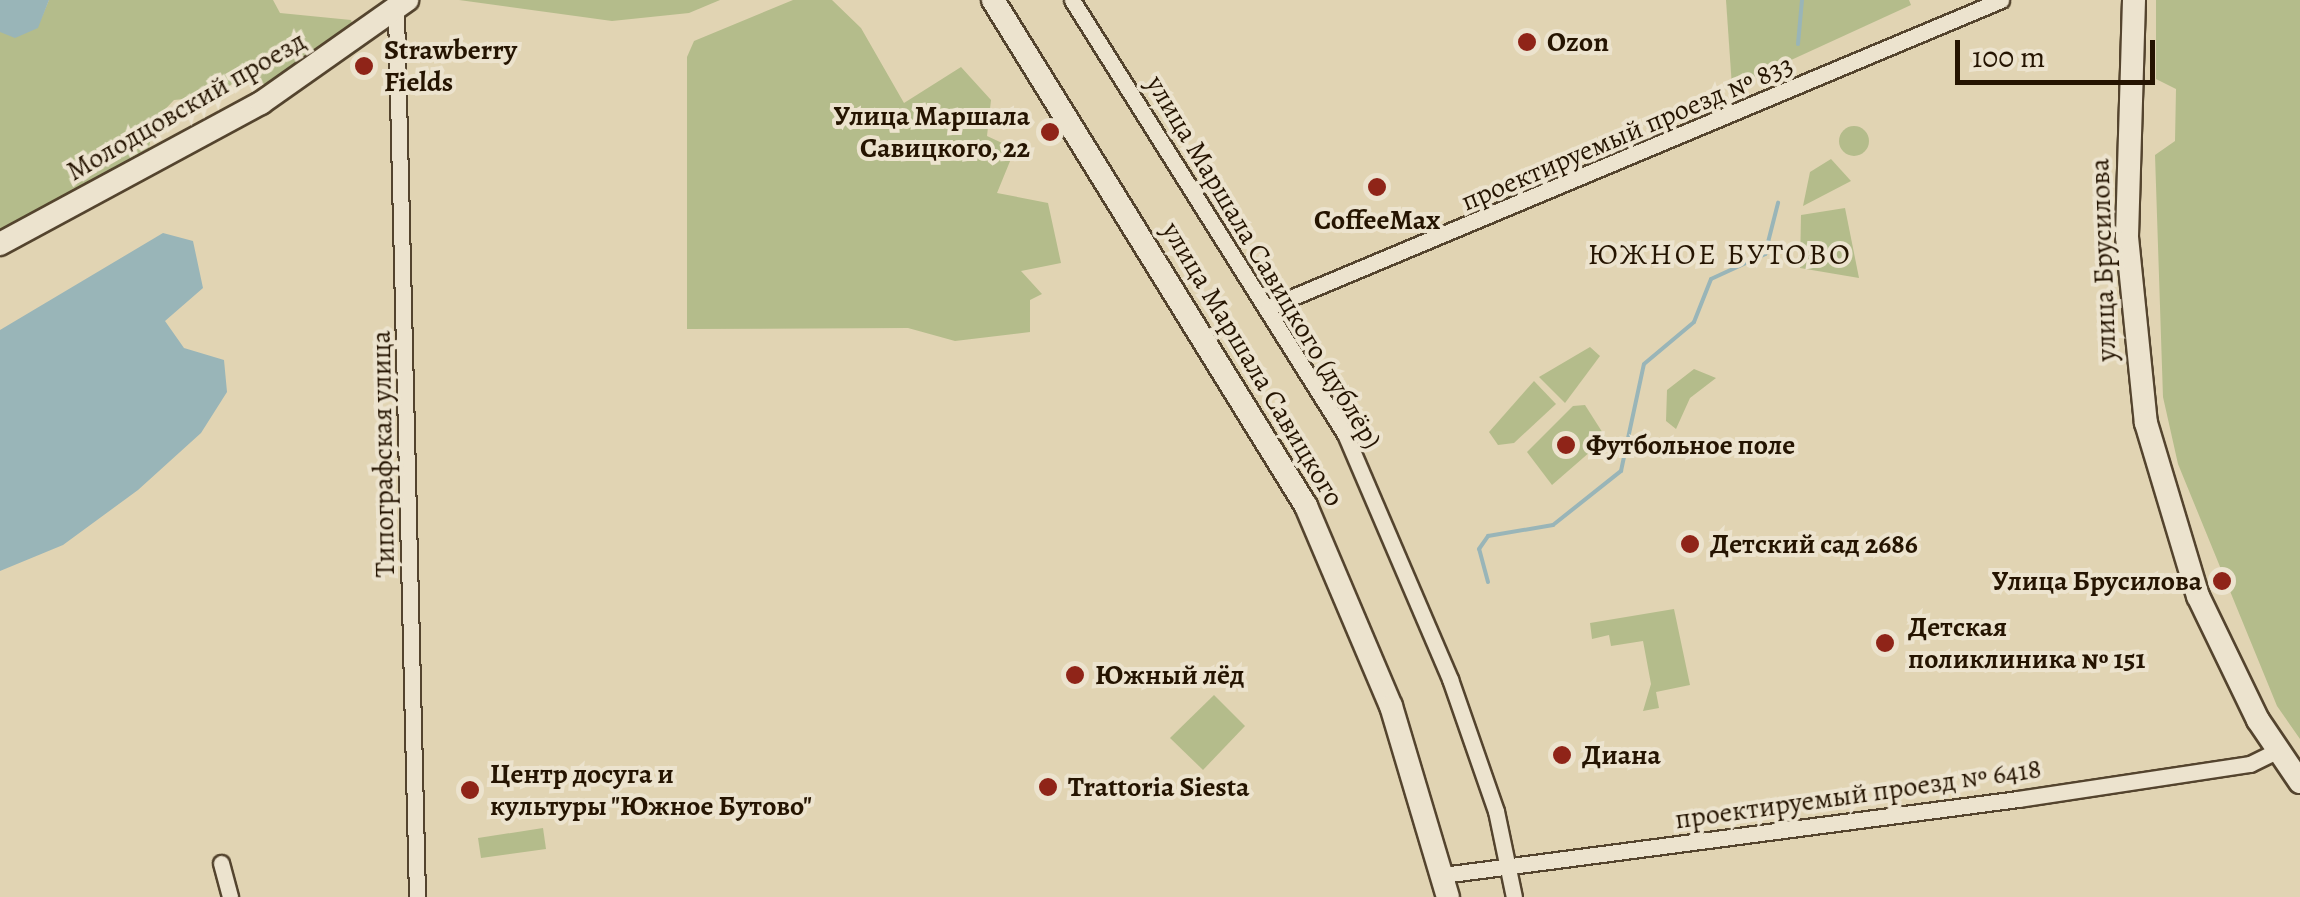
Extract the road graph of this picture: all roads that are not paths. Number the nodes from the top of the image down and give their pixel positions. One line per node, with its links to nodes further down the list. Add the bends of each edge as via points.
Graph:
1 (993, 0): 12 (street, улица Маршала Савицкого, via 1306,506 1368,642)
2 (1072, 0): 7 (street, улица Маршала Савицкого (дублёр))
3 (2001, 0): 7 (street, проектируемый проезд № 833)
4 (2134, 0): 8 (street, улица Брусилова, via 2127,237 2146,424 2198,596)
5 (401, 6): 6 (street, Молодцовский проезд, via 260,102); 14 (street, Типографская улица)
6 (0, 244)
7 (1269, 307): 11 (street, улица Маршала Савицкого (дублёр), via 1345,434 1420,602)
8 (2278, 751): 9 (street, улица Брусилова); 11 (street, проектируемый проезд № 6418, via 2250,764 2018,800)
9 (2300, 782)
10 (221, 863): 13 (street)
11 (1509, 867): 12 (street, проектируемый проезд № 6418); 15 (street, улица Маршала Савицкого (дублёр))
12 (1446, 886)
13 (230, 897)
14 (418, 897)
15 (1514, 897)

